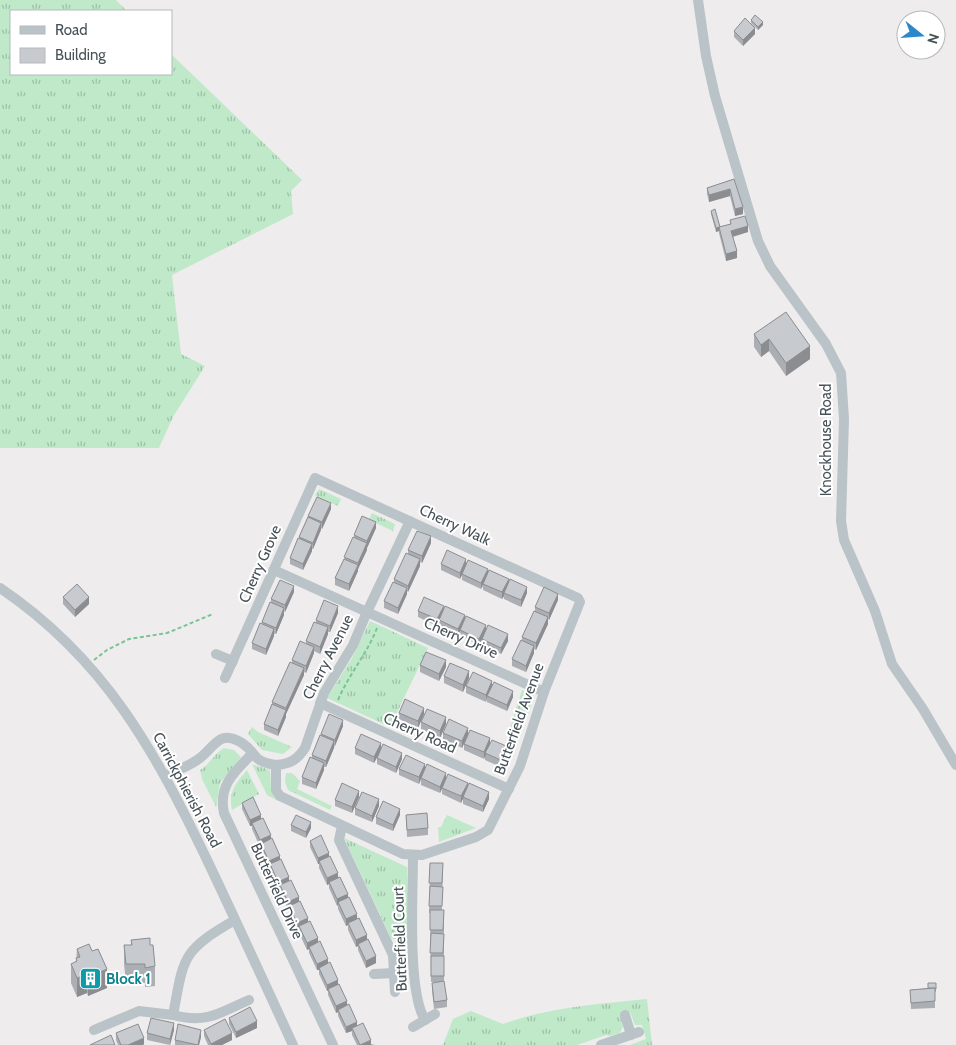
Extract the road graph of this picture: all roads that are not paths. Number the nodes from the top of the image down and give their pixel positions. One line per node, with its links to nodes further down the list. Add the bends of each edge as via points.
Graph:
1 (698, 0): 15 (street, Knockhouse Road, via 715,96 758,240 778,278 835,358 841,373 844,419 841,515 844,540 875,611 896,671)
2 (315, 478): 3 (street, Cherry Walk); 4 (street, Cherry Grove)
3 (410, 521): 6 (street, Cherry Walk, via 578,598); 7 (street, Cherry Avenue)
4 (274, 570): 7 (street, Cherry Drive); 9 (street, Cherry Grove)
5 (0, 588): 16 (street, Carrickphierish Road, via 52,628 88,664 122,705)
6 (580, 602): 11 (street, Butterfield Avenue)
7 (367, 612): 11 (street, Cherry Drive); 12 (street, Cherry Avenue, via 353,645)
8 (216, 654): 9 (street)
9 (233, 661): 10 (street, Cherry Grove)
10 (225, 678)
11 (544, 692): 17 (street, Butterfield Avenue, via 520,766)
12 (320, 704): 14 (street, Cherry Avenue, via 300,756 291,763); 17 (street, Cherry Road)
13 (252, 754): 14 (street, via 261,762); 16 (street, via 236,740 221,739 200,758); 32 (street, Butterfield Drive, via 228,778 222,794 224,813)
14 (276, 765): 18 (street, via 276,790 280,796)
15 (956, 765)
16 (166, 776): 20 (street, Carrickphierish Road)
17 (509, 789): 19 (street, Butterfield Avenue, via 482,834)
18 (342, 826): 19 (street); 21 (street, via 339,840 393,955)
19 (413, 856): 28 (street, Butterfield Court, via 414,978 417,1005)
20 (235, 920): 26 (street, via 214,932 189,954 181,969); 31 (street, Carrickphierish Road)
21 (395, 973): 22 (street); 23 (street)
22 (374, 974)
23 (395, 992)
24 (249, 1000): 26 (street, via 203,1020)
25 (435, 1014): 28 (street)
26 (174, 1015): 30 (street, via 133,1012)
27 (625, 1015): 33 (street, via 635,1034)
28 (425, 1020): 29 (street)
29 (413, 1026)
30 (94, 1030)
31 (293, 1045)
32 (333, 1045)
33 (601, 1045)

